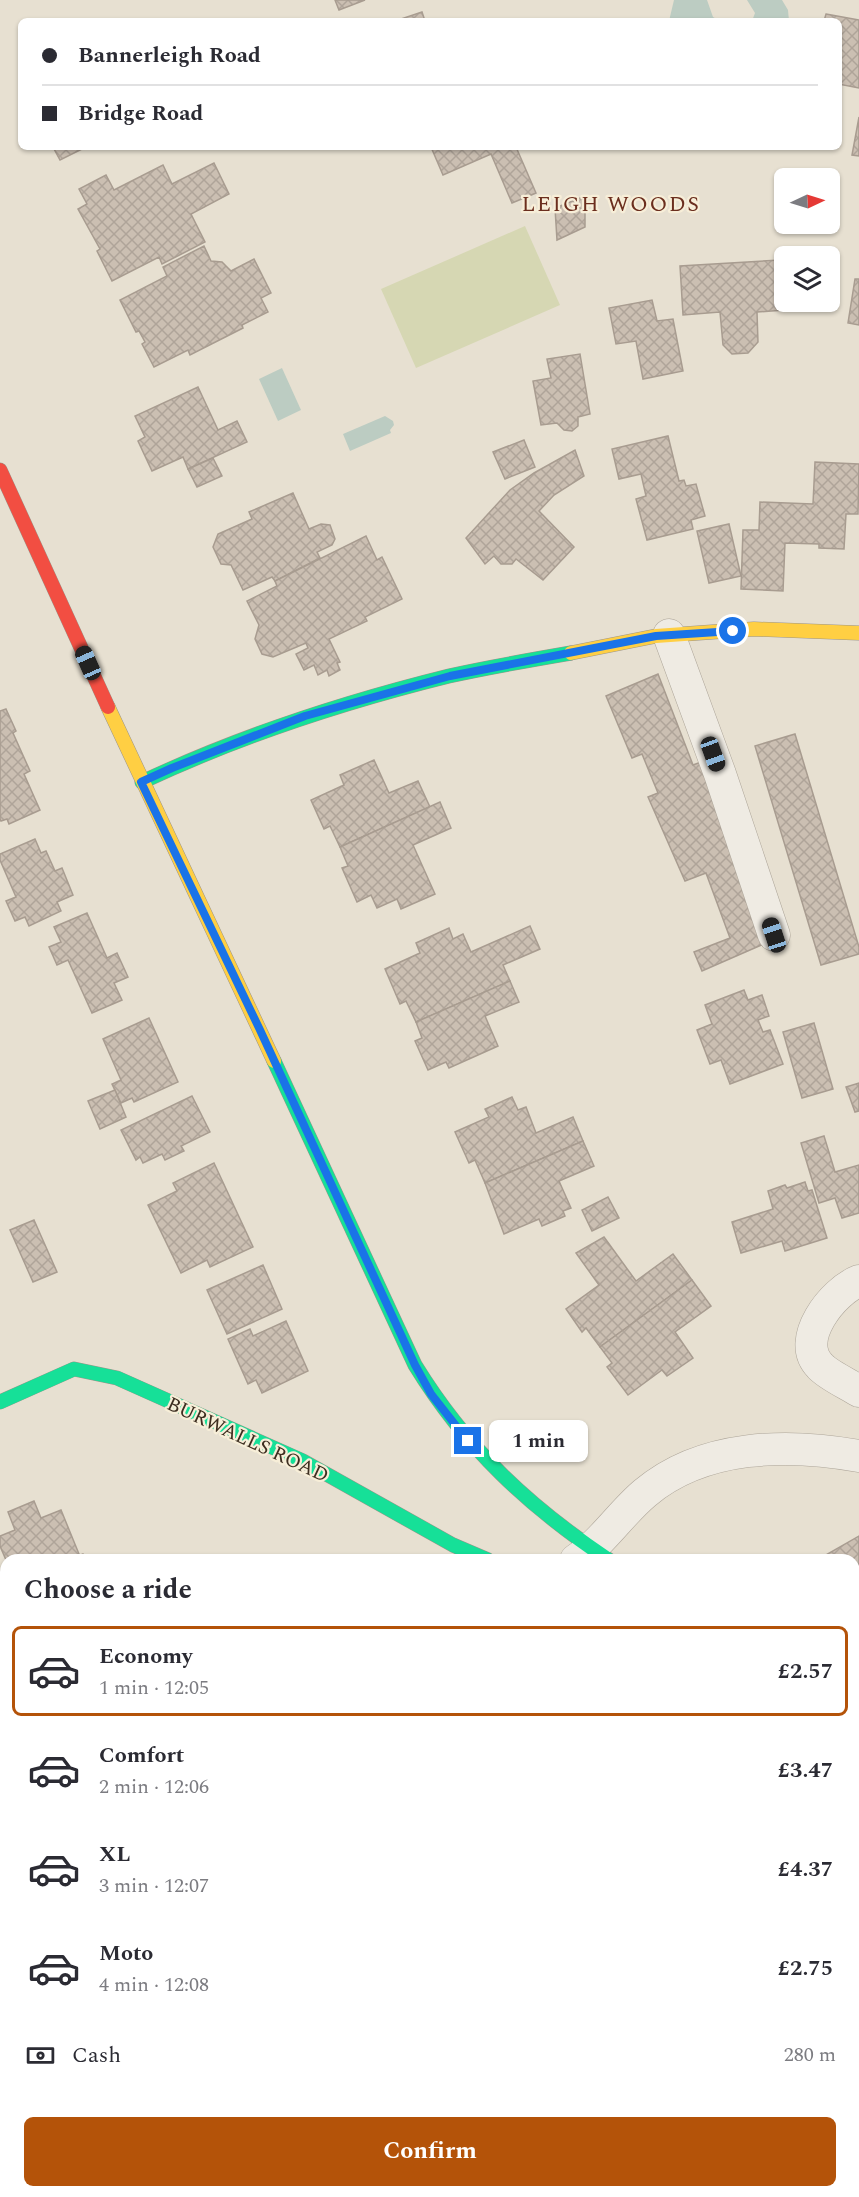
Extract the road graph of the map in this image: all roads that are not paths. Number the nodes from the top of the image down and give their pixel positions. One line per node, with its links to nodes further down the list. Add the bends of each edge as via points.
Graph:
1 (0, 470): 4 (street)
2 (859, 633): 3 (street, via 754,629)
3 (669, 635): 4 (street, via 450,676 316,713); 5 (street)
4 (141, 782): 11 (street, via 431,1394 487,1462)
5 (774, 935)
6 (859, 1281): 7 (street, via 839,1294 824,1312 813,1329 811,1345 820,1366)
7 (859, 1391)
8 (0, 1402): 10 (street, BURWALLS ROAD, via 66,1371 117,1378 303,1461)
9 (859, 1456): 12 (street, via 811,1449 764,1450 688,1466 646,1492 615,1522)
10 (474, 1554)
11 (590, 1554)
12 (593, 1554)

